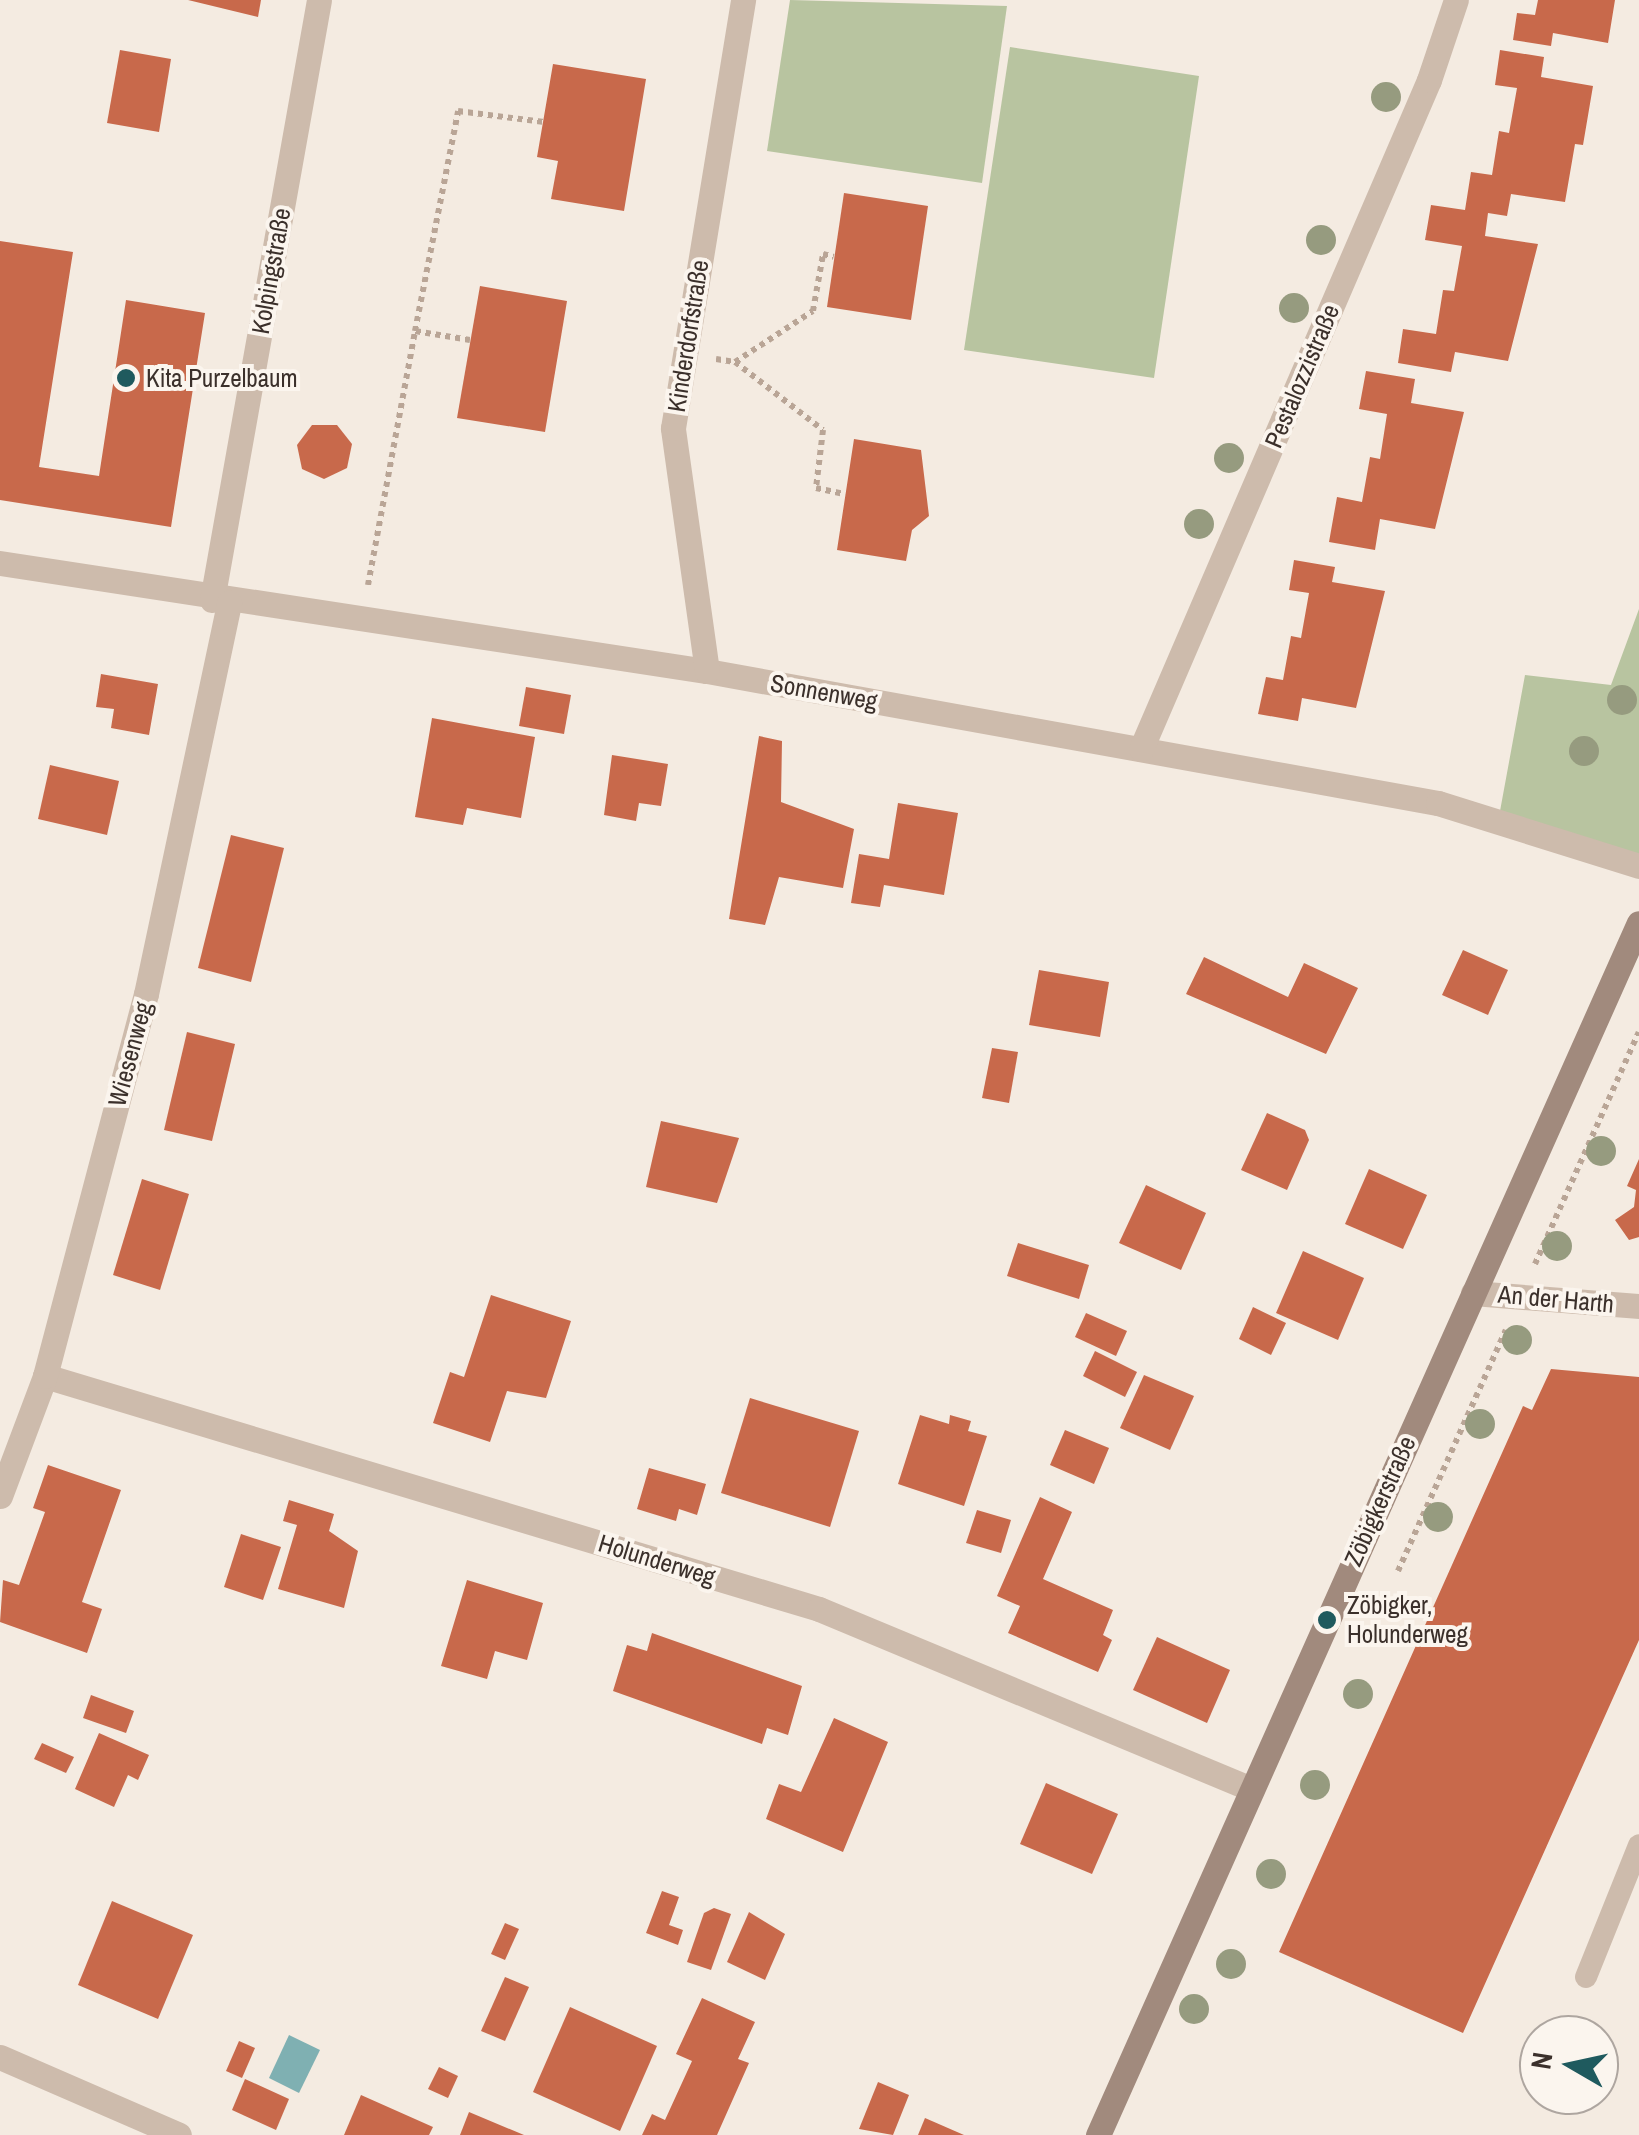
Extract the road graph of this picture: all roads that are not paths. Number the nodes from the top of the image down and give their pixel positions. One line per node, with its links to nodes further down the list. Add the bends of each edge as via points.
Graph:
1 (319, 0): 5 (street, Kolpingstraße)
2 (743, 0): 6 (street, Kinderdorfstraße, via 673,428)
3 (1456, 0): 7 (street, Pestalozzistraße, via 1429,80)
4 (0, 563): 5 (street, Sonnenweg)
5 (221, 602): 6 (street, Sonnenweg); 12 (street, Wiesenweg, via 146,994)
6 (707, 671): 7 (street, Sonnenweg)
7 (1141, 749): 8 (street, Sonnenweg, via 1438,803)
8 (1639, 866)
9 (1639, 923): 10 (main road, Zöbigkerstraße)
10 (1473, 1293): 11 (street, An der Harth); 14 (main road, Zöbigkerstraße)
11 (1639, 1306)
12 (45, 1376): 13 (street, Wiesenweg); 14 (street, Holunderweg, via 819,1608)
13 (0, 1496)
14 (1252, 1789): 19 (main road, Zöbigkerstraße)
15 (1639, 1846): 16 (lane)
16 (1586, 1977)
17 (0, 2057): 18 (street)
18 (178, 2135)
19 (1098, 2135)

